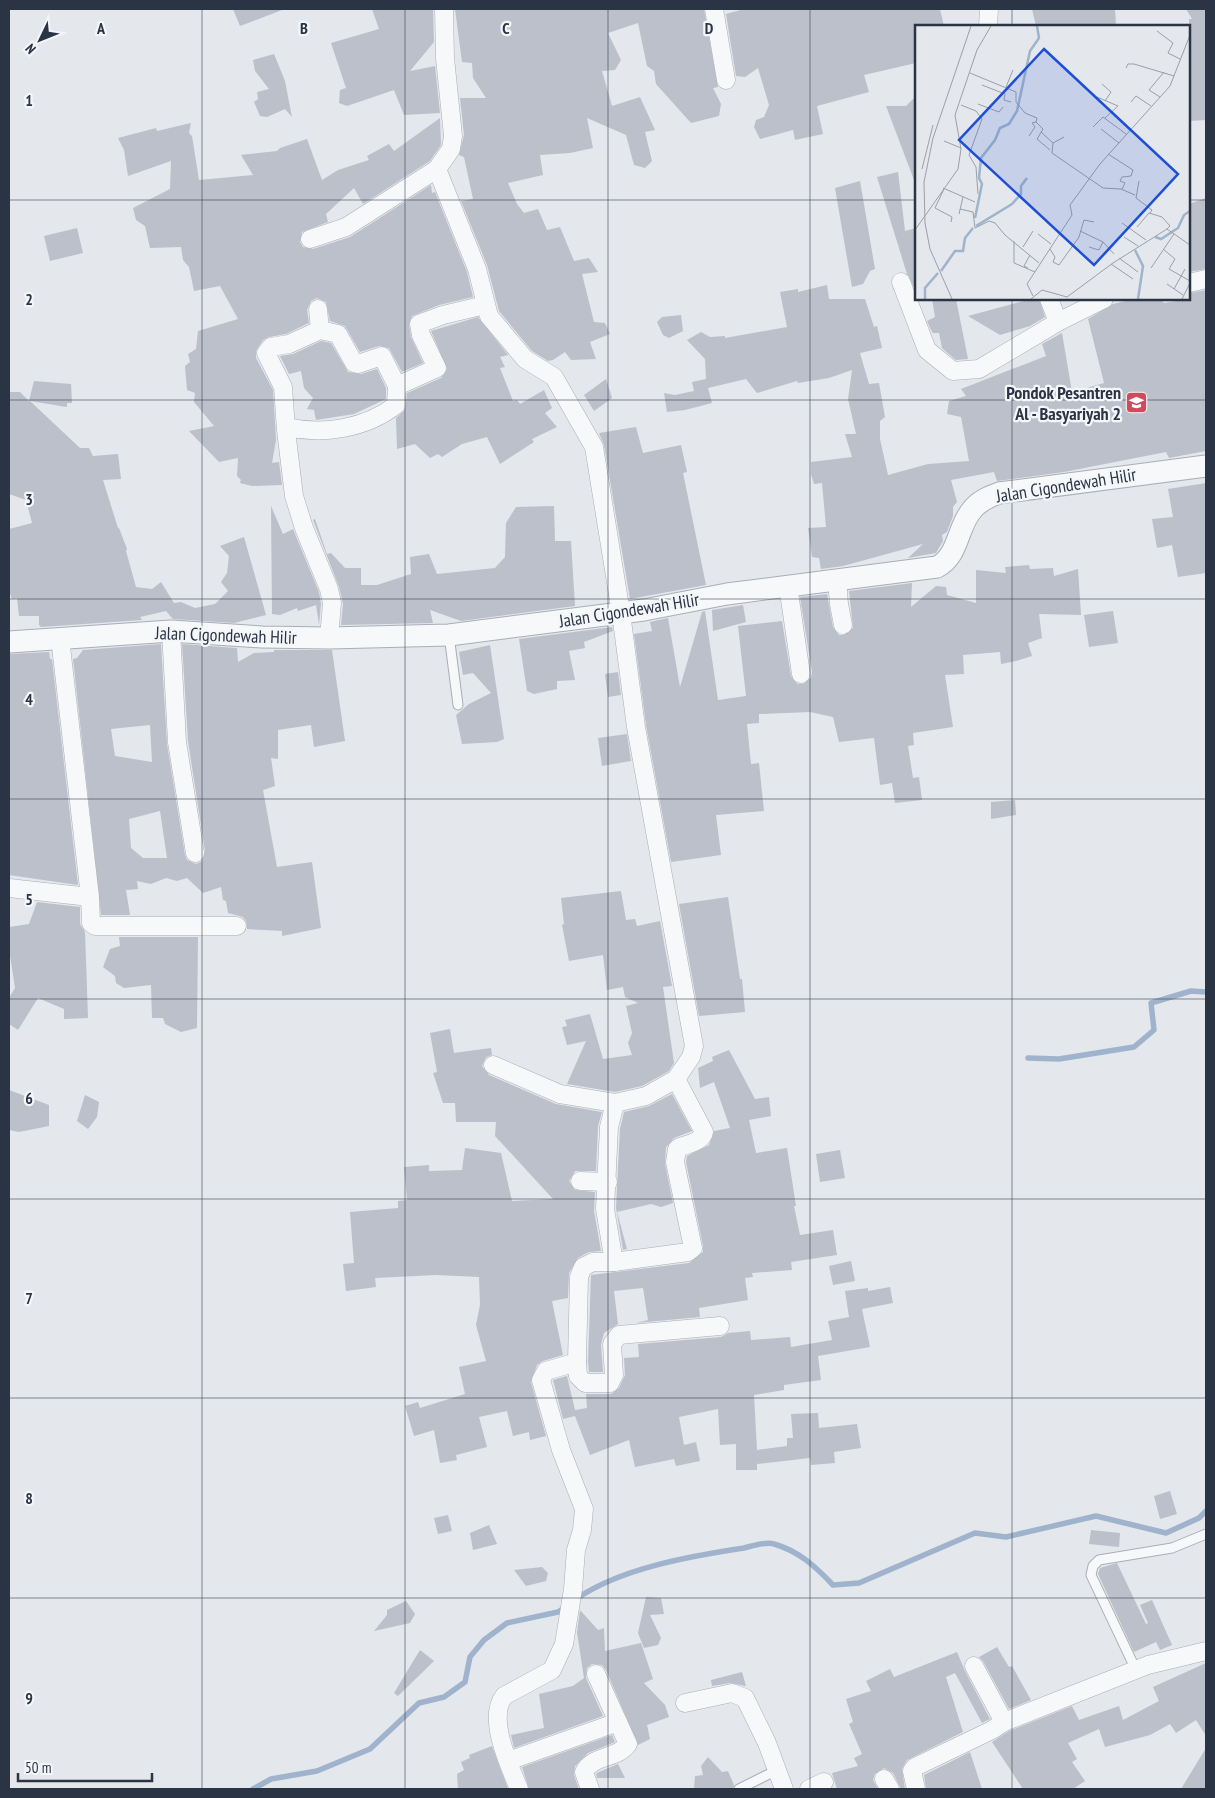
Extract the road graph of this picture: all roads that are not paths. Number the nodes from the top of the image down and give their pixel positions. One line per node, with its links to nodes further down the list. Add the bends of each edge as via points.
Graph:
1 (444, 9): 6 (street, via 453,136 451,149)
2 (714, 9): 5 (street)
3 (989, 9): 4 (street)
4 (988, 25)
5 (726, 80)
6 (437, 169): 7 (street, via 346,227); 13 (street, via 476,269)
7 (310, 239)
8 (1206, 279): 10 (street)
9 (901, 282): 15 (street, via 927,350 953,371 979,369)
10 (1190, 283)
11 (1050, 300): 15 (street)
12 (1102, 300): 15 (street)
13 (485, 305): 17 (street, via 419,324 437,368); 22 (street, via 488,316 525,359 554,377 594,447)
14 (318, 309): 16 (street)
15 (1058, 322)
16 (320, 330): 17 (street, via 338,334 354,363 382,356); 18 (street, via 289,344 272,347 266,353 283,386)
17 (397, 386): 18 (street, via 396,405 366,422 310,432)
18 (286, 427): 27 (street, via 294,496 331,596)
19 (1206, 466): 20 (street, Jalan Cigondewah Hilir, via 999,493 982,500 970,511 945,563 937,567)
20 (837, 580): 21 (street, Jalan Cigondewah Hilir); 23 (street, via 838,604)
21 (788, 586): 22 (street, Jalan Cigondewah Hilir); 29 (street)
22 (621, 613): 25 (street, Jalan Cigondewah Hilir); 36 (street, via 639,746 694,1046 691,1057)
23 (844, 625)
24 (171, 631): 26 (street, Jalan Cigondewah Hilir); 27 (street, Jalan Cigondewah Hilir); 31 (street, via 177,742)
25 (448, 635): 27 (street, Jalan Cigondewah Hilir); 30 (lane)
26 (60, 638): 28 (street, Jalan Cigondewah Hilir); 33 (street)
27 (329, 638)
28 (9, 642)
29 (800, 674)
30 (458, 705)
31 (195, 853)
32 (9, 888): 33 (street)
33 (90, 897): 34 (street, via 91,923 95,926)
34 (236, 926)
35 (493, 1065): 37 (street, via 560,1094)
36 (676, 1079): 37 (street, via 646,1096); 40 (street, via 704,1132 697,1141 680,1146 675,1154 693,1248 688,1252)
37 (615, 1103): 39 (street, via 609,1127)
38 (580, 1182): 39 (street)
39 (608, 1182): 40 (street, via 605,1209)
40 (614, 1262): 42 (street, via 582,1267)
41 (720, 1326): 42 (street, via 619,1335 612,1344 614,1375 610,1383 584,1383 578,1376)
42 (577, 1362): 51 (street, via 546,1371 541,1380 561,1450 584,1509 564,1644 552,1670 504,1696 499,1702 498,1731)
43 (1206, 1534): 46 (lane, via 1172,1548 1099,1560 1093,1566 1091,1575)
44 (1206, 1651): 46 (street)
45 (974, 1666): 50 (street)
46 (1136, 1670): 50 (street)
47 (596, 1674): 49 (street)
48 (685, 1703): 52 (street, via 732,1692 745,1698 764,1734)
49 (618, 1722): 51 (street); 54 (street, via 628,1744 588,1764 584,1772)
50 (1004, 1722): 57 (street, via 915,1767 912,1771)
51 (508, 1761): 53 (street)
52 (777, 1770): 55 (lane); 56 (street)
53 (518, 1789)
54 (590, 1789)
55 (739, 1789)
56 (784, 1789)
57 (916, 1789)

